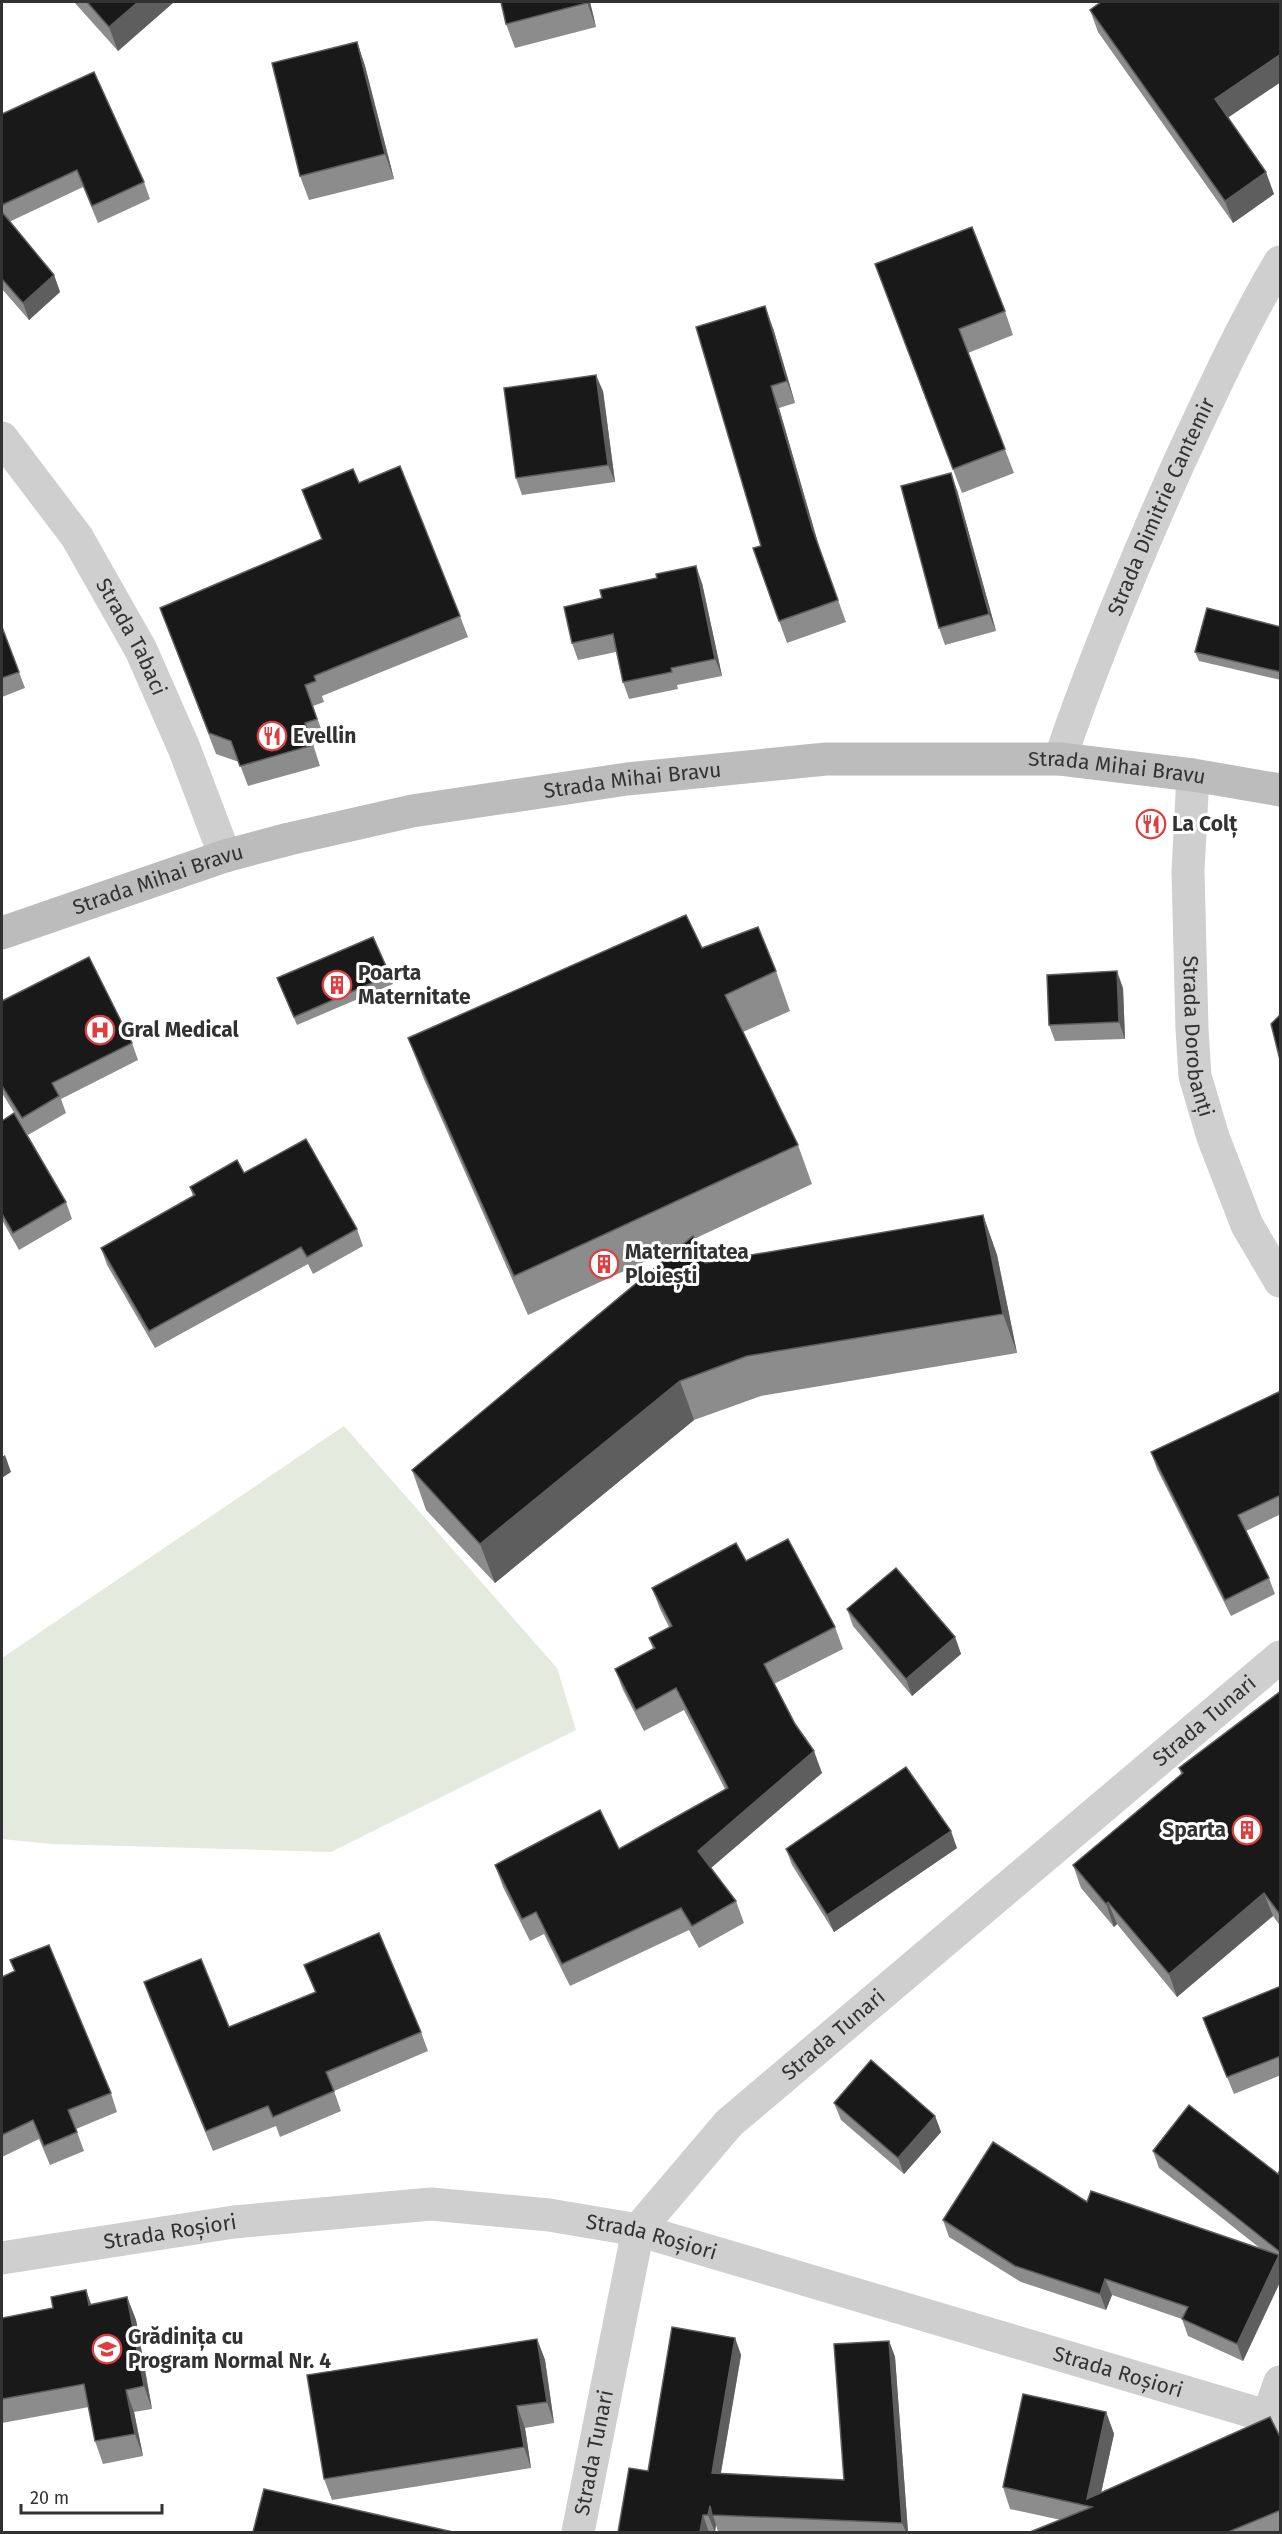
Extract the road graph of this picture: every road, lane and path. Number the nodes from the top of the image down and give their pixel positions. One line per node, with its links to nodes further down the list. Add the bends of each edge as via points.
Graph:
1 (1281, 262): 3 (street, Strada Dimitrie Cantemir, via 1224,366 1138,554)
2 (2, 438): 6 (street, Strada Tabaci, via 76,537 141,650)
3 (1060, 759): 4 (main road, Strada Mihai Bravu); 6 (main road, Strada Mihai Bravu, via 826,759 627,779 412,811)
4 (1193, 775): 5 (main road, Strada Mihai Bravu); 8 (street, Strada Dorobanți, via 1188,871 1195,1076 1213,1137 1247,1225)
5 (1281, 790)
6 (225, 856): 7 (main road, Strada Mihai Bravu)
7 (2, 933)
8 (1281, 1281)
9 (1281, 1657): 10 (street, Strada Tunari, via 729,2123)
10 (638, 2230): 11 (street, Strada Roșiori, via 549,2215 431,2204 234,2222); 13 (street, Strada Roșiori); 14 (street, Strada Tunari)
11 (2, 2258)
12 (1281, 2382): 13 (street)
13 (1274, 2418)
14 (578, 2532)

